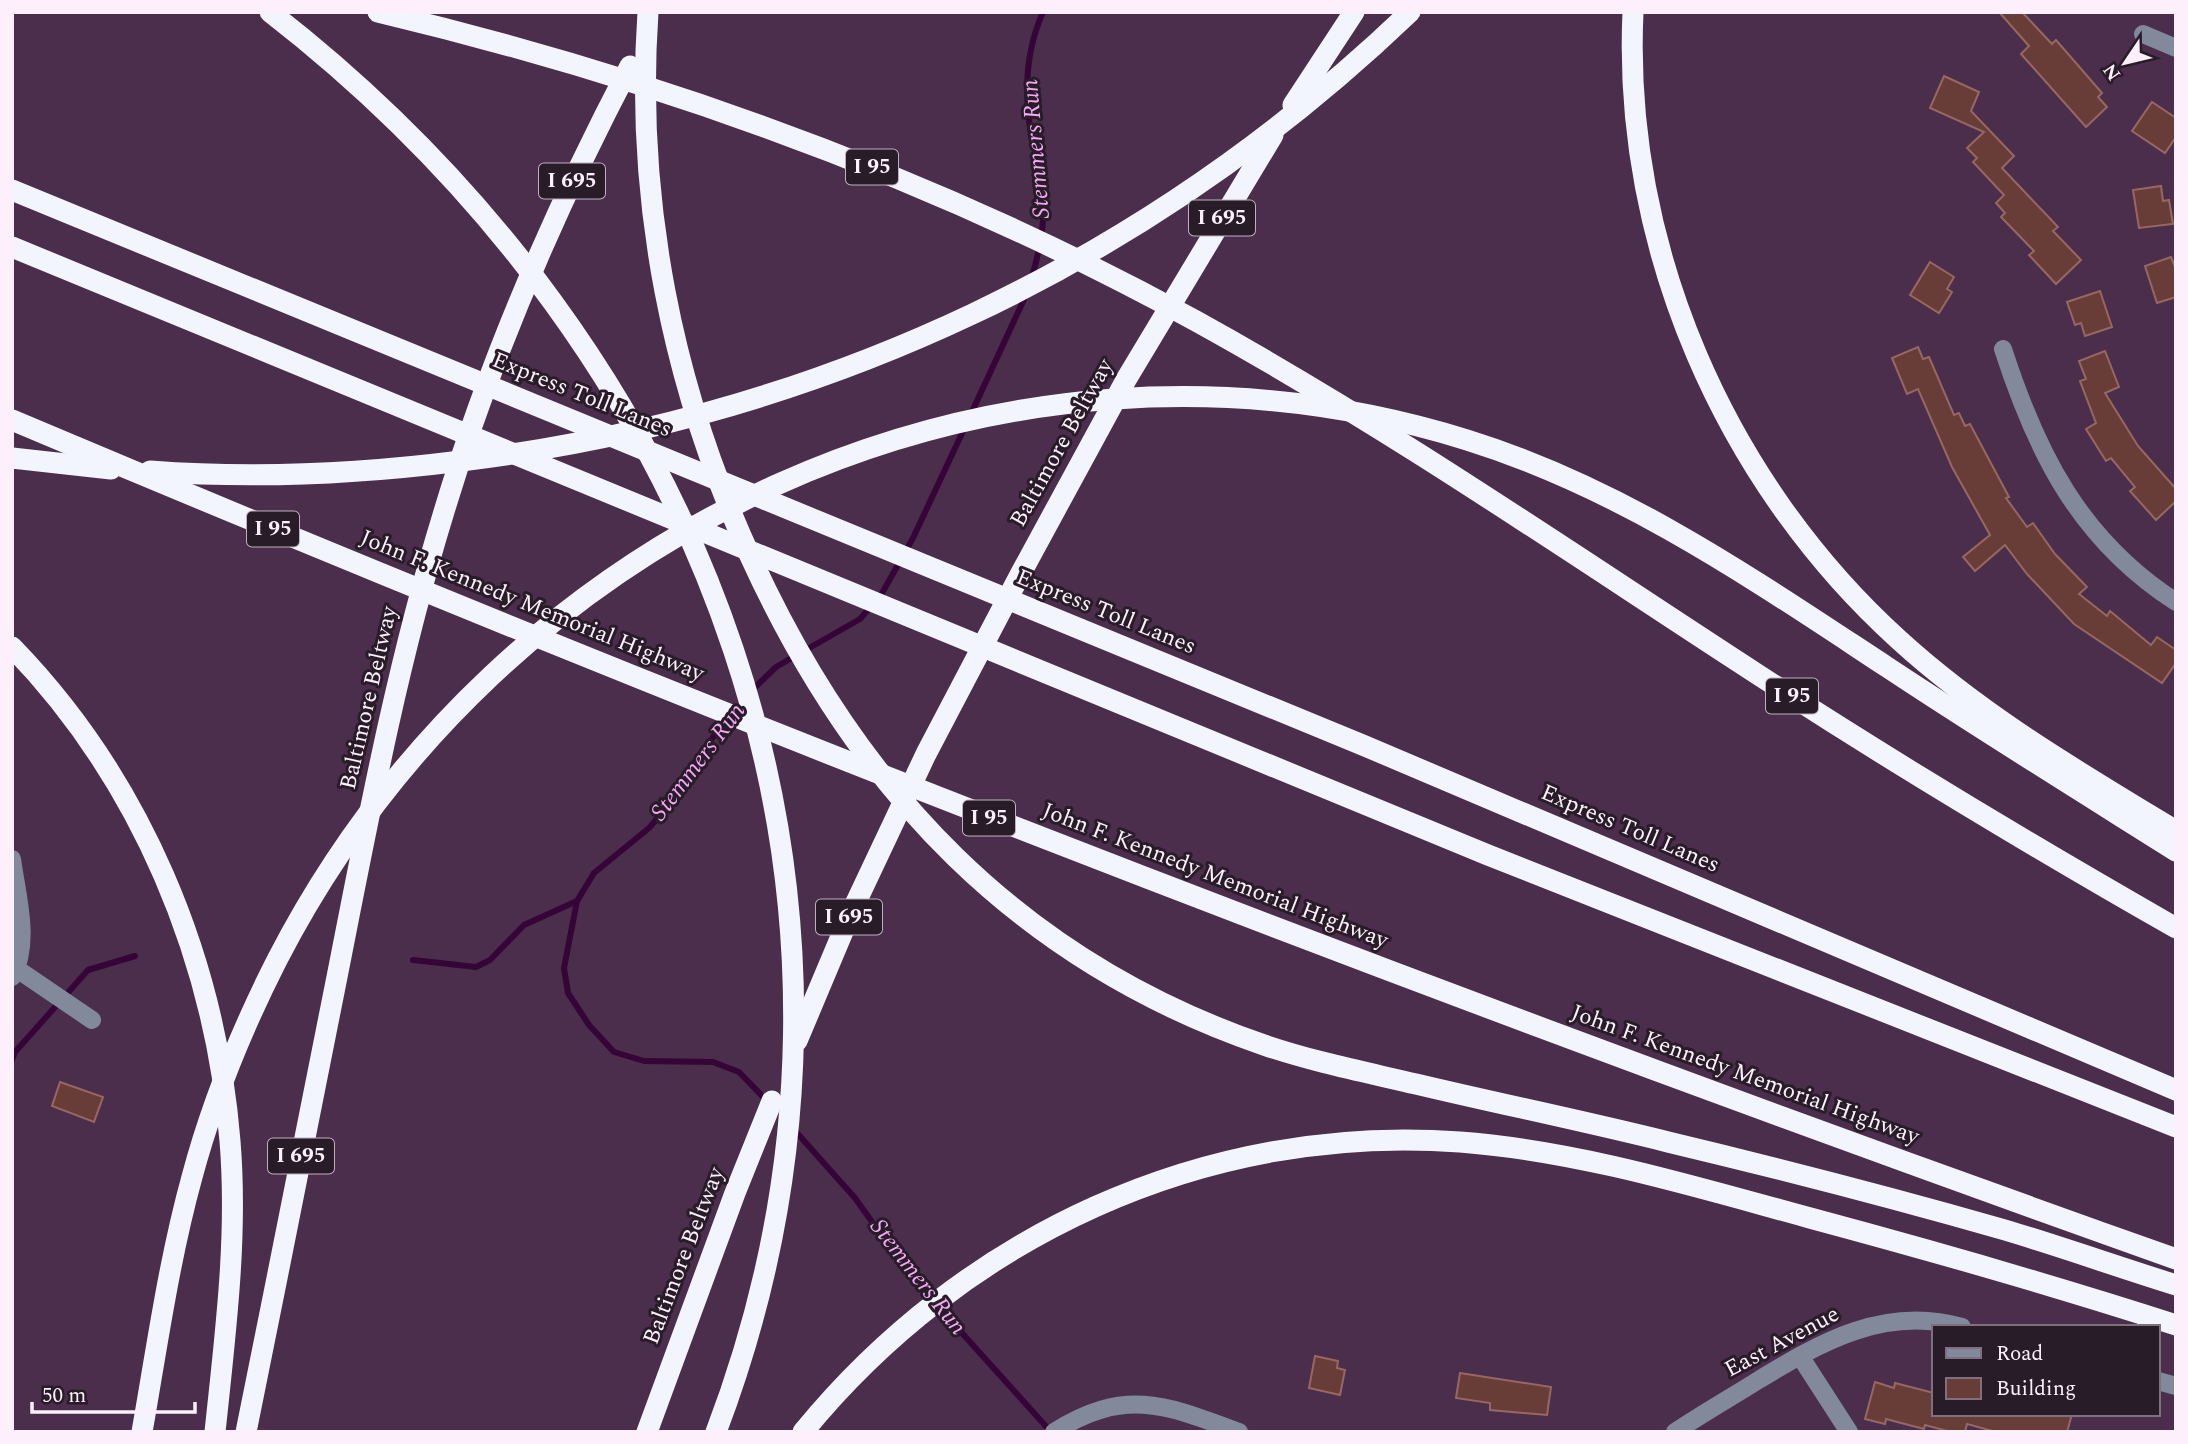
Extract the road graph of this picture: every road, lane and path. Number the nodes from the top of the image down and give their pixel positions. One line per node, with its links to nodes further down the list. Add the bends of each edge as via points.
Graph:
1 (270, 12): 37 (highway, via 428,153 488,216 558,305 650,453 697,553 733,647 767,773 783,872 793,1020 792,1100 773,1241 746,1344)
2 (378, 12): 20 (highway, I 95, via 682,97 853,159 1010,227 1250,352 1463,482 1898,764)
3 (648, 12): 28 (highway, via 645,73 657,253 682,368 739,533 774,608 867,759 930,834 1027,920 1134,989 1209,1024 1293,1055 1842,1185)
4 (659, 12): 35 (highway, Baltimore Beltway / I 695, via 537,255 437,534 377,773)
5 (1354, 12): 23 (highway, Baltimore Beltway / I 695, via 1186,277 1052,514 926,754 849,915)
6 (1410, 12): 14 (highway, via 1289,116 1113,240 951,325 874,359 779,392 673,424 564,446 369,471 179,474)
7 (1633, 12): 17 (highway, via 1640,154 1667,275 1698,359 1755,468 1814,550 1900,641 1992,713)
8 (2143, 34): 9 (street)
9 (2176, 48)
10 (12, 190): 24 (highway, Express Toll Lanes, via 1556,826)
11 (12, 247): 26 (highway, via 1488,855)
12 (2003, 349): 15 (street, via 2037,443 2058,482 2116,554)
13 (12, 420): 27 (highway, John F. Kennedy Memorial Highway / I 95, via 1058,844 1630,1062)
14 (12, 458)
15 (2176, 602)
16 (12, 647): 34 (highway, via 99,755 143,831 197,960 215,1032 232,1185 227,1315)
17 (2176, 831)
18 (2176, 851): 33 (highway, via 1651,517 1506,453 1431,429 1317,407 1163,396 1020,409 893,439 781,481 674,536 566,611 466,703 387,792 305,911 245,1028 203,1138 174,1254)
19 (12, 859): 21 (street, via 22,934)
20 (2176, 928)
21 (15, 973): 22 (street)
22 (92, 1020)
23 (784, 1072)
24 (2176, 1090)
25 (772, 1101): 36 (highway, Baltimore Beltway)
26 (2176, 1127)
27 (2176, 1259)
28 (2176, 1284)
29 (1952, 1325): 31 (street, East Avenue, via 1895,1320 1852,1331)
30 (2176, 1325): 38 (highway, via 1993,1268 1567,1157 1457,1142 1336,1144 1225,1162 1114,1198 991,1261 880,1347)
31 (1800, 1356): 40 (street, East Avenue); 41 (street)
32 (1060, 1428): 39 (street, via 1099,1410 1144,1403 1167,1406)
33 (142, 1432)
34 (215, 1432)
35 (246, 1432)
36 (647, 1432)
37 (716, 1432)
38 (803, 1432)
39 (1239, 1432)
40 (1675, 1432)
41 (1849, 1432)

